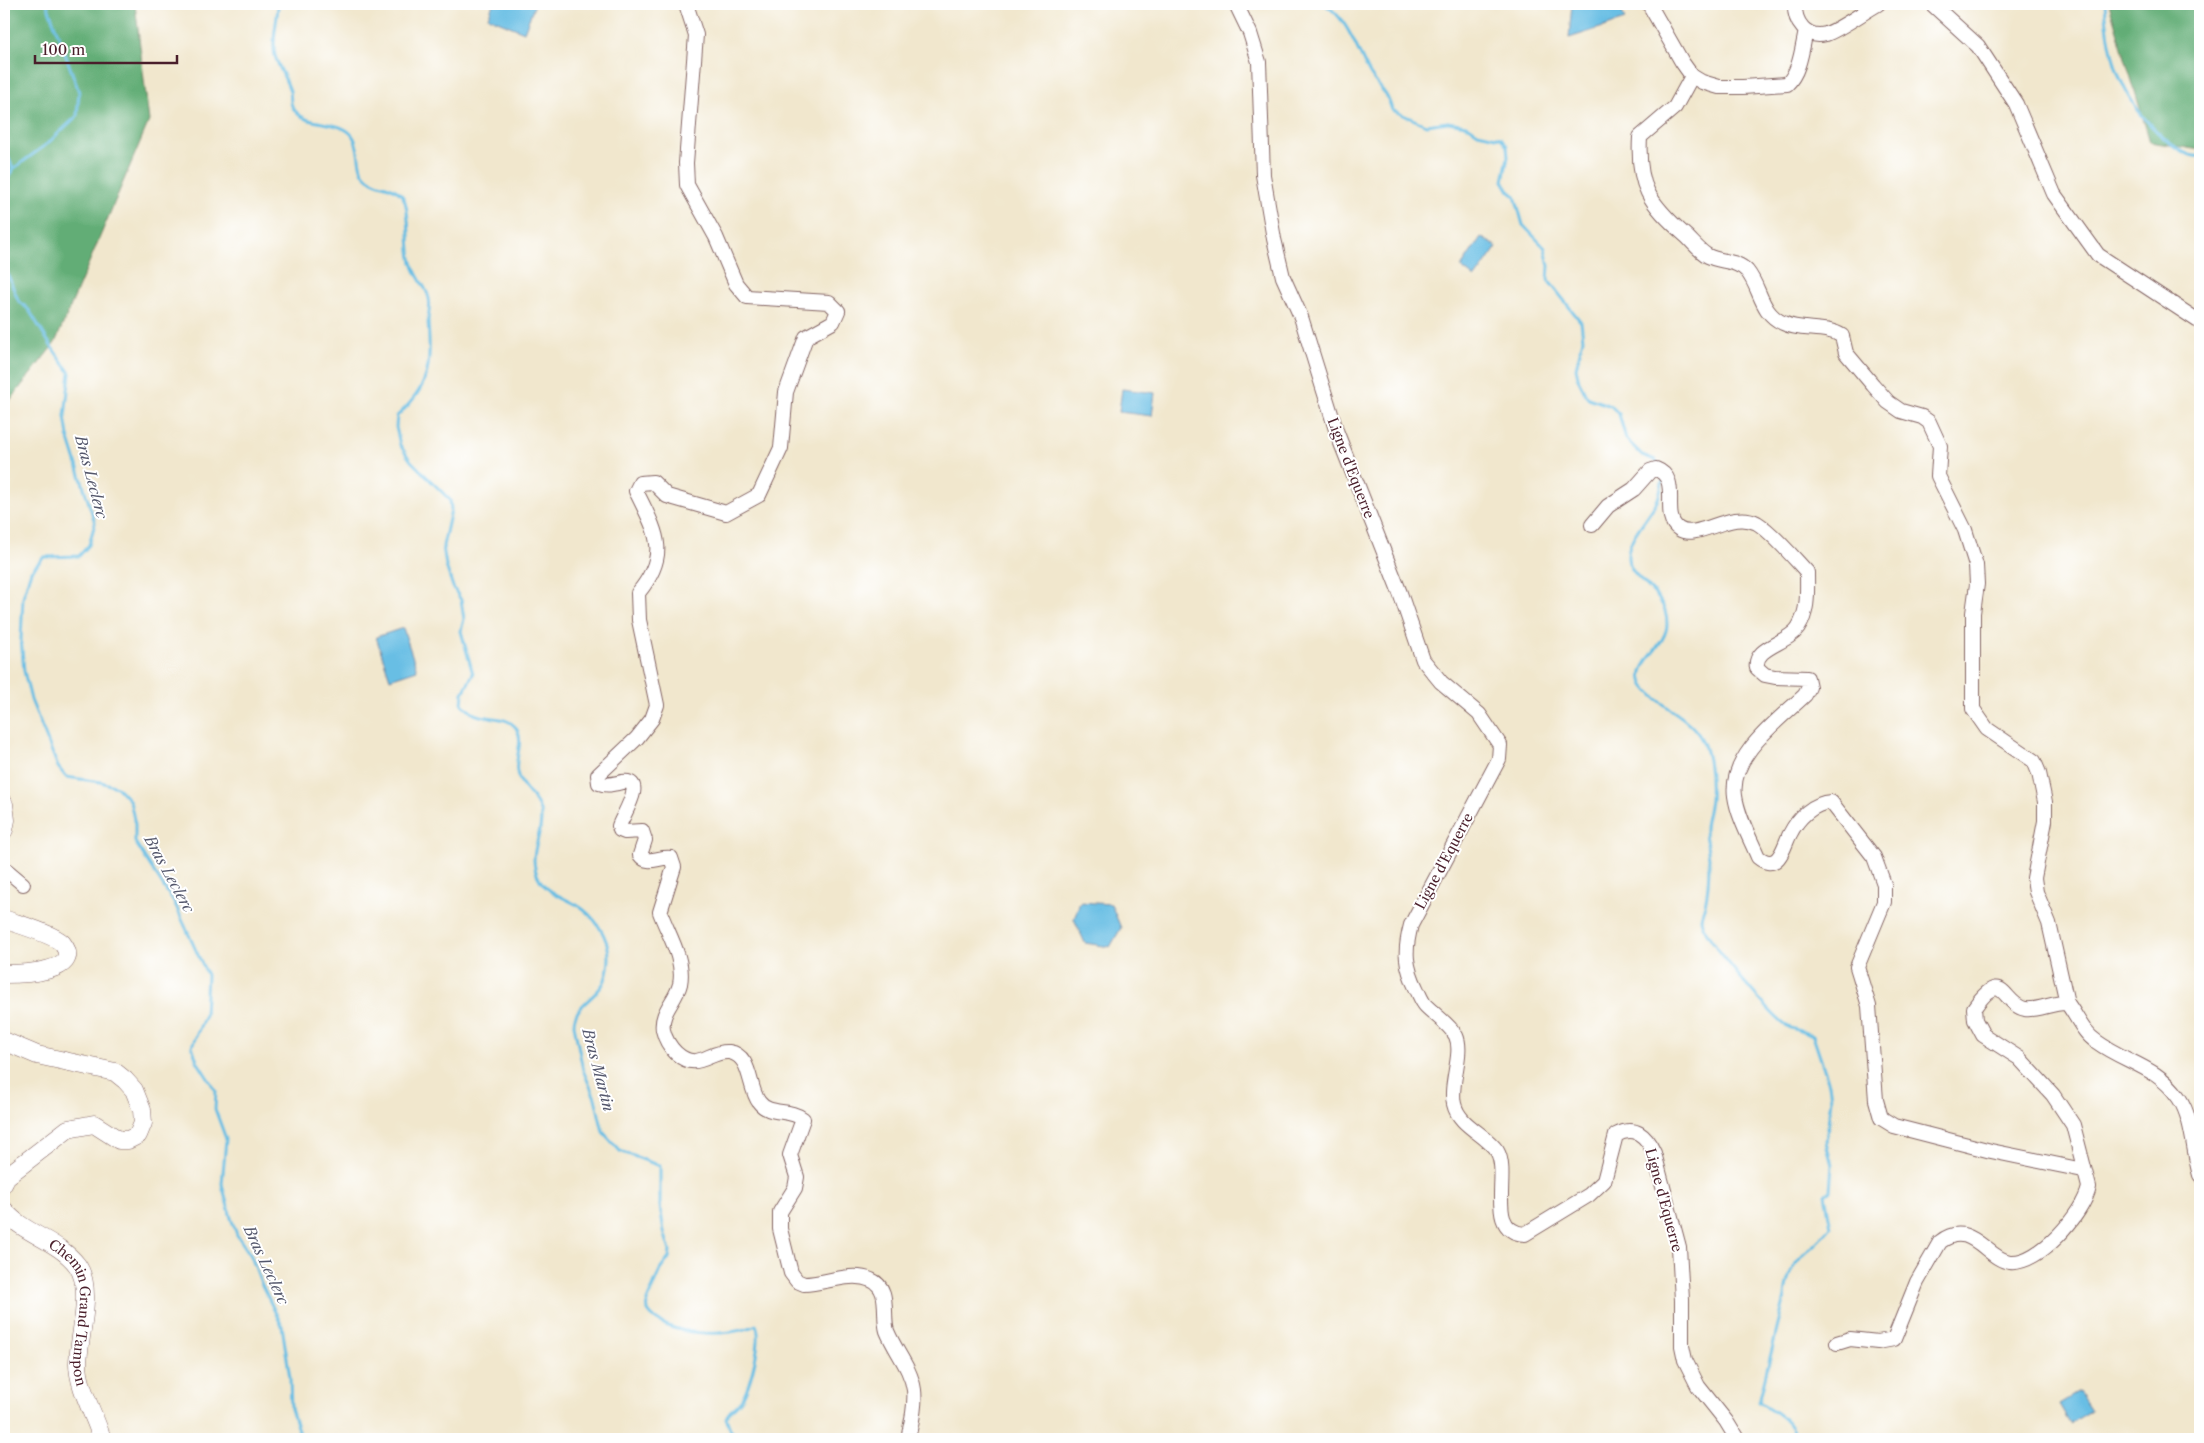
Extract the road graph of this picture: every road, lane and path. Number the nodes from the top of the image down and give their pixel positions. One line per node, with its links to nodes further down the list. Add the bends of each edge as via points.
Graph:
1 (686, 4): 25 (street, via 696,35 687,185 716,237 736,284 747,297 828,302 838,311 833,322 806,337 786,392 781,448 759,495 726,513 666,496 653,482 640,483 636,491 656,532 658,550 650,578 638,593 639,620 657,706 652,719 637,738 598,775 599,783 631,783 634,795 622,816 620,830 642,831 645,840 640,855 643,859 665,857 673,862 660,912 672,937 680,971 680,984 663,1024 671,1048 694,1062 728,1052 736,1055 746,1068 758,1102 766,1109 795,1112 803,1119 790,1155 797,1177 795,1188 780,1212 780,1229 791,1273 804,1284 858,1277 879,1284 887,1330 911,1378 914,1391)
2 (1236, 4): 26 (street, Ligne d'Equerre, via 1259,62 1263,175 1274,239 1283,277 1301,317 1337,433 1423,660 1441,682 1479,714 1500,745 1499,759 1411,925 1406,942 1407,970 1424,1004 1456,1036 1454,1104 1460,1117 1497,1151 1502,1169 1500,1200 1506,1226 1516,1233 1525,1234 1589,1195 1604,1181 1616,1135 1626,1130 1639,1132 1648,1139 1679,1247 1685,1360 1698,1386)
3 (1649, 4): 8 (street)
4 (1795, 4): 7 (street, via 1795,16)
5 (1878, 4): 7 (street, via 1827,34 1816,35)
6 (1932, 4): 9 (street, via 1978,46 2016,104 2054,194 2098,255)
7 (1806, 31): 8 (street, via 1792,79 1787,84 1719,87)
8 (1692, 76): 17 (street, via 1675,107 1640,137 1639,168 1651,198 1664,216 1703,252 1746,271 1773,318 1790,326 1842,336 1846,353 1888,402 1929,422 1940,446 1938,476 1965,530 1976,565 1972,622 1973,709 1987,729 2034,761 2039,773 2045,821 2034,878 2036,892 2049,923)
9 (2200, 322)
10 (1592, 525): 19 (street, via 1608,506 1656,469 1665,474 1670,484 1672,519 1677,528 1682,531 1705,529 1729,520 1745,519 1758,523 1807,572 1807,608 1798,628 1789,639 1758,655 1756,661 1757,668 1766,675 1806,678 1809,687 1805,695 1749,750 1738,766 1735,781 1734,795 1758,858 1763,862 1778,859 1799,820 1817,806 1831,802 1874,857 1884,884 1884,902 1857,967 1869,1006 1876,1100 1881,1118 1894,1126 1991,1151)
11 (4, 804): 12 (main road)
12 (4, 830)
13 (4, 868): 14 (street)
14 (23, 884)
15 (4, 920): 16 (main road, via 61,942 66,952 58,968)
16 (4, 974)
17 (2067, 1003): 19 (street, via 2027,1009 2019,1007 2005,992 1991,990 1974,1008 1975,1020 1983,1035 2018,1058 2053,1095 2073,1125); 20 (street, via 2085,1032 2098,1043 2142,1065 2166,1082 2180,1100)
18 (4, 1041): 21 (main road, via 37,1055 115,1072 134,1090 143,1123 138,1135 128,1140 119,1140 94,1124 68,1129 6,1177)
19 (2083, 1170): 23 (street, via 2089,1188 2087,1196 2076,1217 2046,1247 2028,1258 2009,1262 1970,1238 1950,1235 1940,1242 1928,1261 1894,1339 1878,1342 1850,1339)
20 (2200, 1176)
21 (4, 1183)
22 (4, 1210): 24 (main road, Chemin Grand Tampon, via 13,1222 66,1254 84,1277 78,1364 81,1382)
23 (1837, 1343)
24 (102, 1439)
25 (908, 1439)
26 (1737, 1439)

